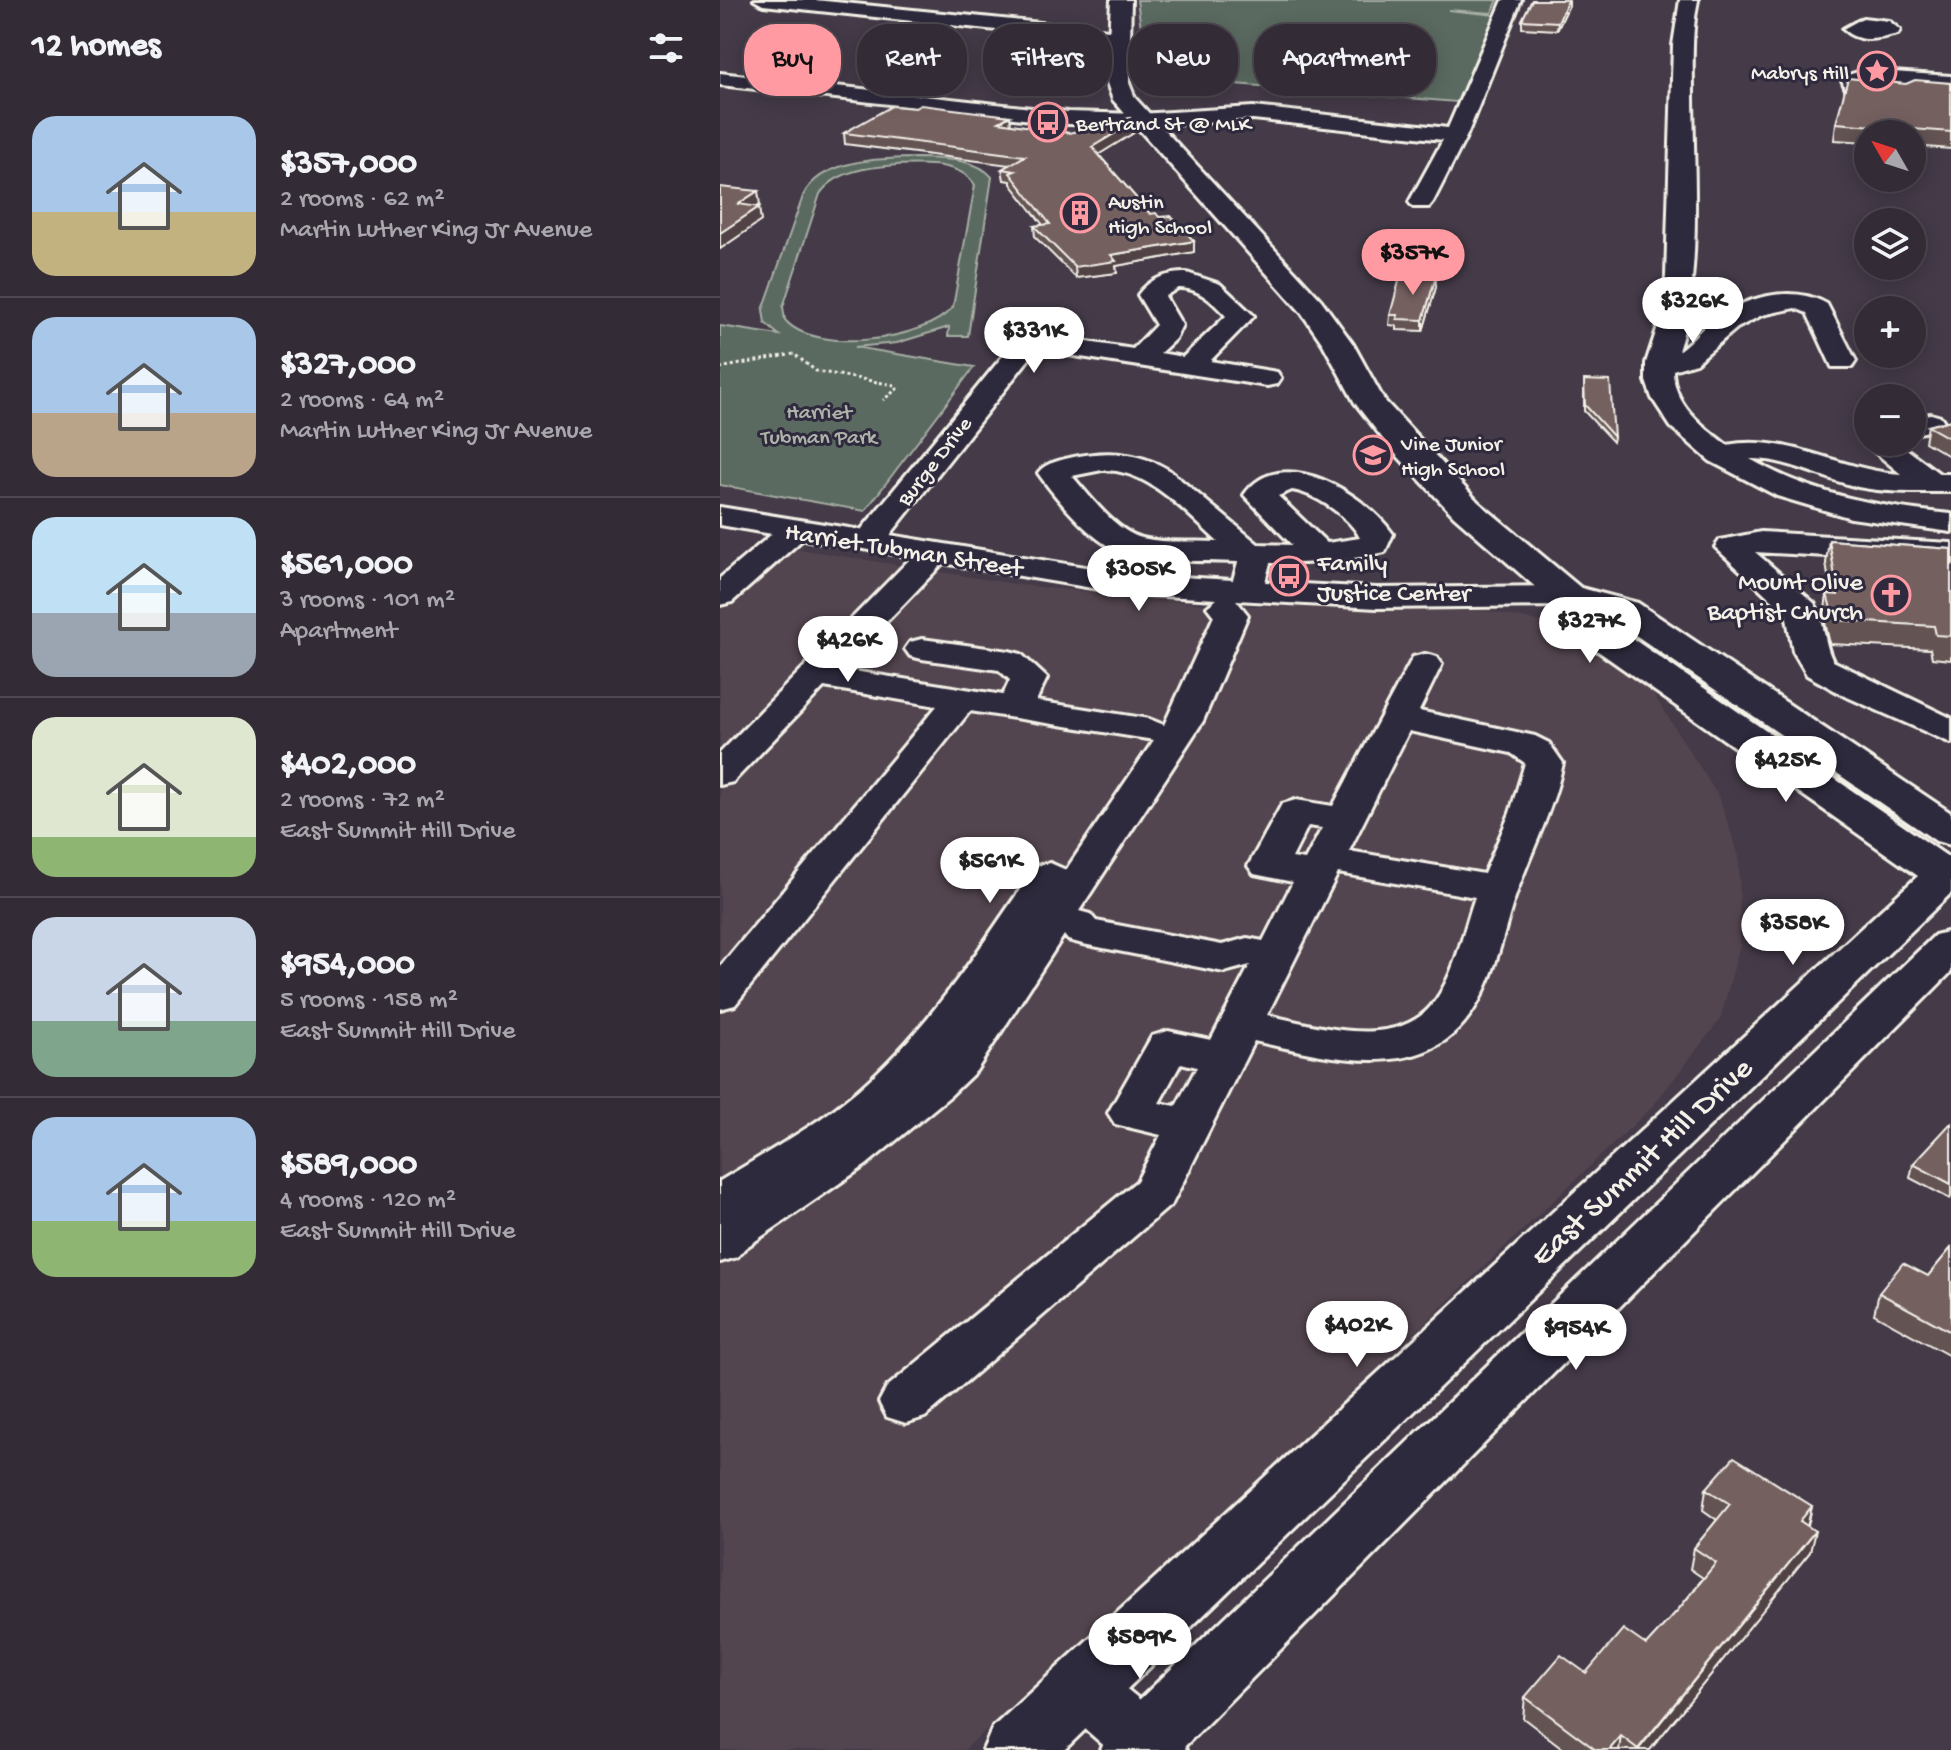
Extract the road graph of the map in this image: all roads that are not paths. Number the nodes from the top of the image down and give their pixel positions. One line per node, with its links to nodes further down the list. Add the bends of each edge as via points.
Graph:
1 (763, 0): 5 (street)
2 (1121, 0): 5 (main road)
3 (1512, 0): 12 (street)
4 (1689, 0): 16 (street, via 1680,257 1670,334)
5 (1119, 37): 11 (main road, via 1118,83)
6 (720, 79): 7 (street)
7 (742, 81): 9 (street); 11 (street, via 1068,118)
8 (1951, 82): 10 (street, via 1864,76 1852,80 1854,88)
9 (720, 94)
10 (1951, 95)
11 (1139, 120): 12 (street, via 1253,113); 34 (main road, via 1311,306 1370,403 1428,472)
12 (1456, 135): 13 (street)
13 (1421, 202)
14 (1139, 358): 17 (street, Burge Drive); 17 (street, via 1169,325 1151,295 1166,284 1198,282 1210,285 1241,316); 26 (street, Burge Drive, via 1029,341)
15 (1842, 361): 16 (street, via 1818,309 1791,302 1751,311 1719,328 1691,355)
16 (1660, 363): 19 (street, via 1667,403)
17 (1189, 366): 18 (street, Burge Drive)
18 (1267, 378)
19 (1720, 455): 21 (street, via 1767,449 1857,478); 22 (street, via 1792,492)
20 (1900, 456): 21 (street)
21 (1942, 483)
22 (1859, 511): 24 (street); 27 (street, via 1844,525)
23 (735, 519): 25 (street, Harriet Tubman Street); 28 (street)
24 (1951, 523)
25 (795, 530): 26 (street, Harriet Tubman Street); 33 (street)
26 (868, 542): 30 (street, Harriet Tubman Street)
27 (1842, 546): 32 (street); 43 (street, via 1761,541 1731,547 1802,610 1819,668)
28 (720, 547)
29 (1248, 552): 29 (street, via 1156,474 1134,463 1104,462 1053,473 1126,544); 31 (street); 35 (street, via 1254,562)
30 (934, 553): 35 (street, Harriet Tubman Street); 38 (street)
31 (1319, 553)
32 (1951, 553)
33 (720, 595)
34 (1568, 596): 35 (street, Harriet Tubman Street); 45 (main road, via 1625,611); 48 (main road, via 1591,629)
35 (1234, 597): 42 (street, via 1207,615); 51 (street, via 1185,721)
36 (922, 649): 40 (street, via 1009,661 1029,678)
37 (1425, 664): 41 (street)
38 (816, 675): 39 (street); 44 (street)
39 (961, 699): 40 (street); 54 (street)
40 (1015, 708): 42 (street)
41 (1398, 718): 47 (street); 50 (street, via 1522,744 1544,763 1541,783)
42 (1149, 730): 51 (street)
43 (1951, 732)
44 (720, 774)
45 (1880, 783): 46 (main road); 48 (main road)
46 (1951, 798)
47 (1345, 820): 49 (street); 49 (street, via 1296,812 1268,866)
48 (1949, 864): 60 (main road, East Summit Hill Drive)
49 (1322, 867): 50 (street); 52 (street)
50 (1497, 889): 55 (street, via 1465,984 1448,1015 1421,1036 1388,1047)
51 (1051, 918): 52 (street, via 1083,931 1224,959); 57 (street, via 952,1014 871,1103); 58 (street, via 960,1060 923,1099)
52 (1262, 954): 55 (street)
53 (1939, 964): 61 (main road)
54 (720, 995)
55 (1233, 1040): 56 (street); 56 (street, via 1168,1046 1131,1113)
56 (1189, 1125): 59 (street, via 1155,1192)
57 (720, 1204)
58 (720, 1244)
59 (906, 1402)
60 (1080, 1687): 61 (street); 62 (main road, East Summit Hill Drive)
61 (1145, 1747)
62 (1017, 1750)

